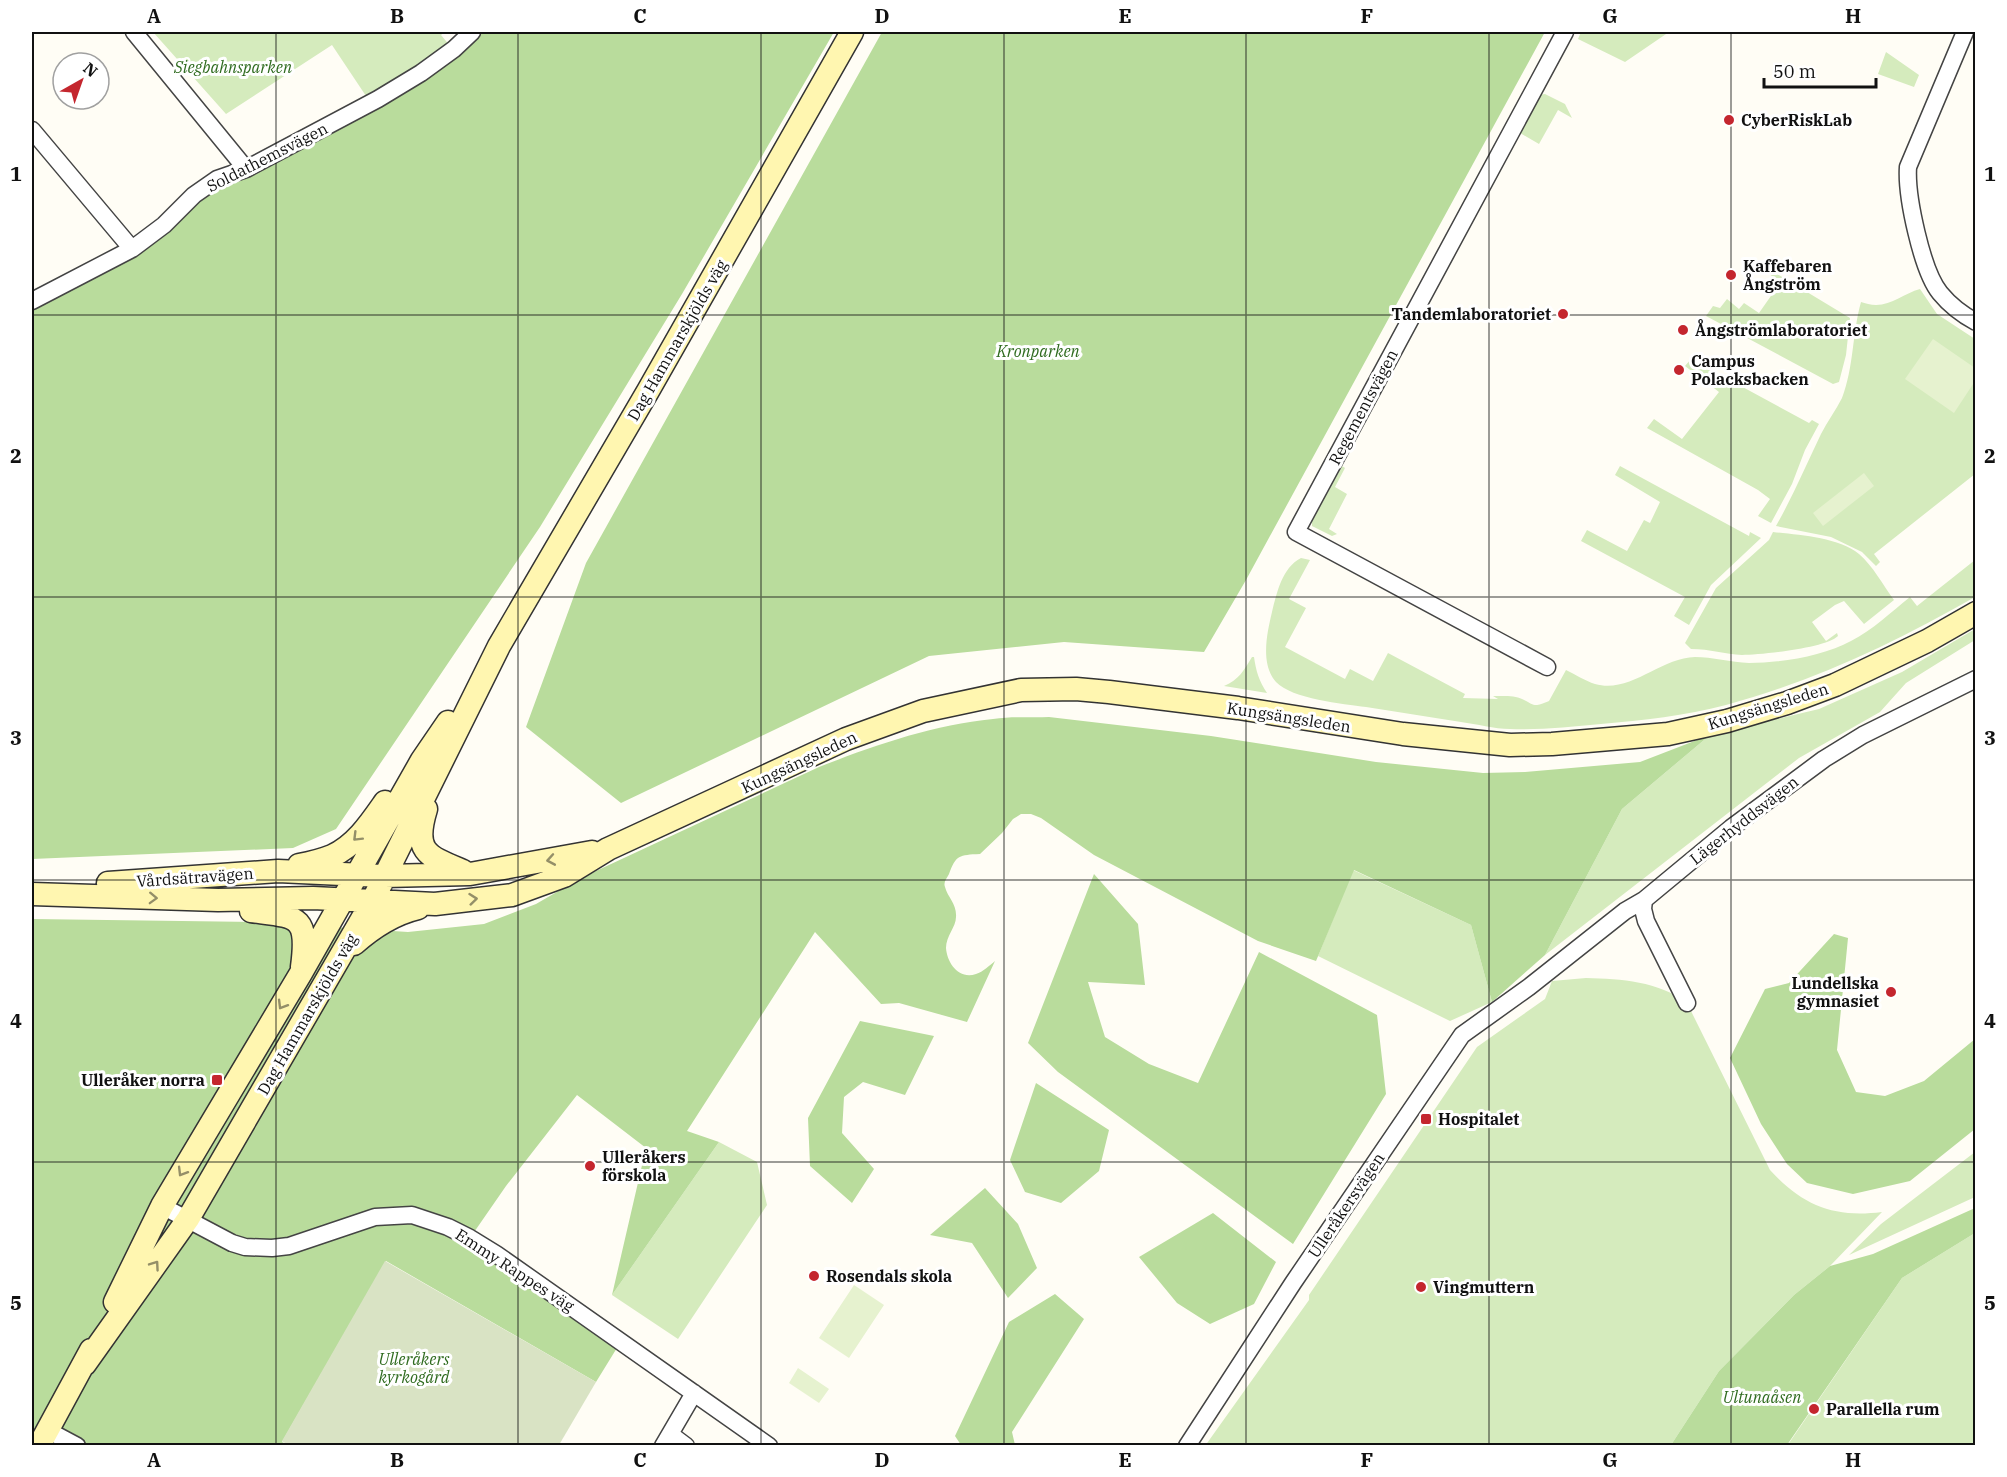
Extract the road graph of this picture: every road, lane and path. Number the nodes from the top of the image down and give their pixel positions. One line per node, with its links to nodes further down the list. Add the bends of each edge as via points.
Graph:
1 (134, 32): 7 (street)
2 (472, 32): 7 (street, Soldathemsvägen, via 454,49 387,94)
3 (852, 32): 14 (main road, Dag Hammarskjölds väg)
4 (1565, 32): 12 (street, Regementsvägen, via 1296,532)
5 (1965, 32): 10 (street, via 1908,167 1907,181 1917,236 1934,283 1939,292)
6 (32, 130): 8 (street)
7 (246, 169): 8 (street, Soldathemsvägen, via 217,179 194,195)
8 (132, 249): 9 (street, Soldathemsvägen)
9 (32, 301)
10 (1976, 322)
11 (1976, 613): 15 (main road, Kungsängsleden, via 1880,664 1787,703 1668,734 1552,744 1510,745 1403,734 1109,692 1021,690 962,701 884,724)
12 (1547, 667)
13 (1976, 679): 25 (street, Lägerhyddsvägen, via 1863,735 1824,759 1731,828)
14 (430, 766): 16 (main road, one-way to 16, via 393,790 349,846 332,856); 17 (main road, Dag Hammarskjölds väg); 18 (main road, via 422,843 434,859); 19 (main road, Dag Hammarskjölds väg)
15 (608, 849): 18 (main road, Kungsängsleden, one-way to 18); 26 (main road, Kungsängsleden, one-way to 15, via 512,895 564,876)
16 (278, 872): 17 (main road, Vårdsätravägen); 20 (main road, Vårdsätravägen)
17 (358, 874): 19 (main road, Kungsängsleden); 23 (main road, Dag Hammarskjölds väg)
18 (470, 874): 19 (main road, Kungsängsleden)
19 (385, 876): 24 (main road, Dag Hammarskjölds väg)
20 (32, 889)
21 (32, 894): 22 (main road, Vårdsätravägen, one-way to 22)
22 (218, 900): 23 (main road, Vårdsätravägen); 28 (main road, via 251,911 288,915 299,922 305,945)
23 (343, 900): 24 (main road, Kungsängsleden); 28 (main road, Dag Hammarskjölds väg)
24 (373, 900): 26 (main road, Kungsängsleden); 27 (main road, Dag Hammarskjölds väg)
25 (1644, 900): 29 (street, Lägerhyddsvägen); 30 (street, via 1647,921)
26 (435, 904): 27 (main road, via 388,918)
27 (340, 958): 32 (main road, Dag Hammarskjölds väg)
28 (301, 973): 31 (main road, Dag Hammarskjölds väg, one-way to 31)
29 (1529, 987): 40 (street, Ulleråkersvägen, via 1462,1035)
30 (1687, 1003)
31 (162, 1206): 32 (street, Emmy Rappes väg); 33 (main road, Dag Hammarskjölds väg)
32 (188, 1219): 33 (main road, Dag Hammarskjölds väg, one-way to 32); 34 (street, Emmy Rappes väg, via 231,1243 272,1248 375,1217 424,1218 496,1254)
33 (84, 1364): 35 (main road, Dag Hammarskjölds väg)
34 (694, 1393): 36 (street); 39 (street, Emmy Rappes väg)
35 (43, 1438): 37 (street)
36 (667, 1440): 38 (street)
37 (77, 1446)
38 (686, 1446)
39 (769, 1446)
40 (1187, 1446)

